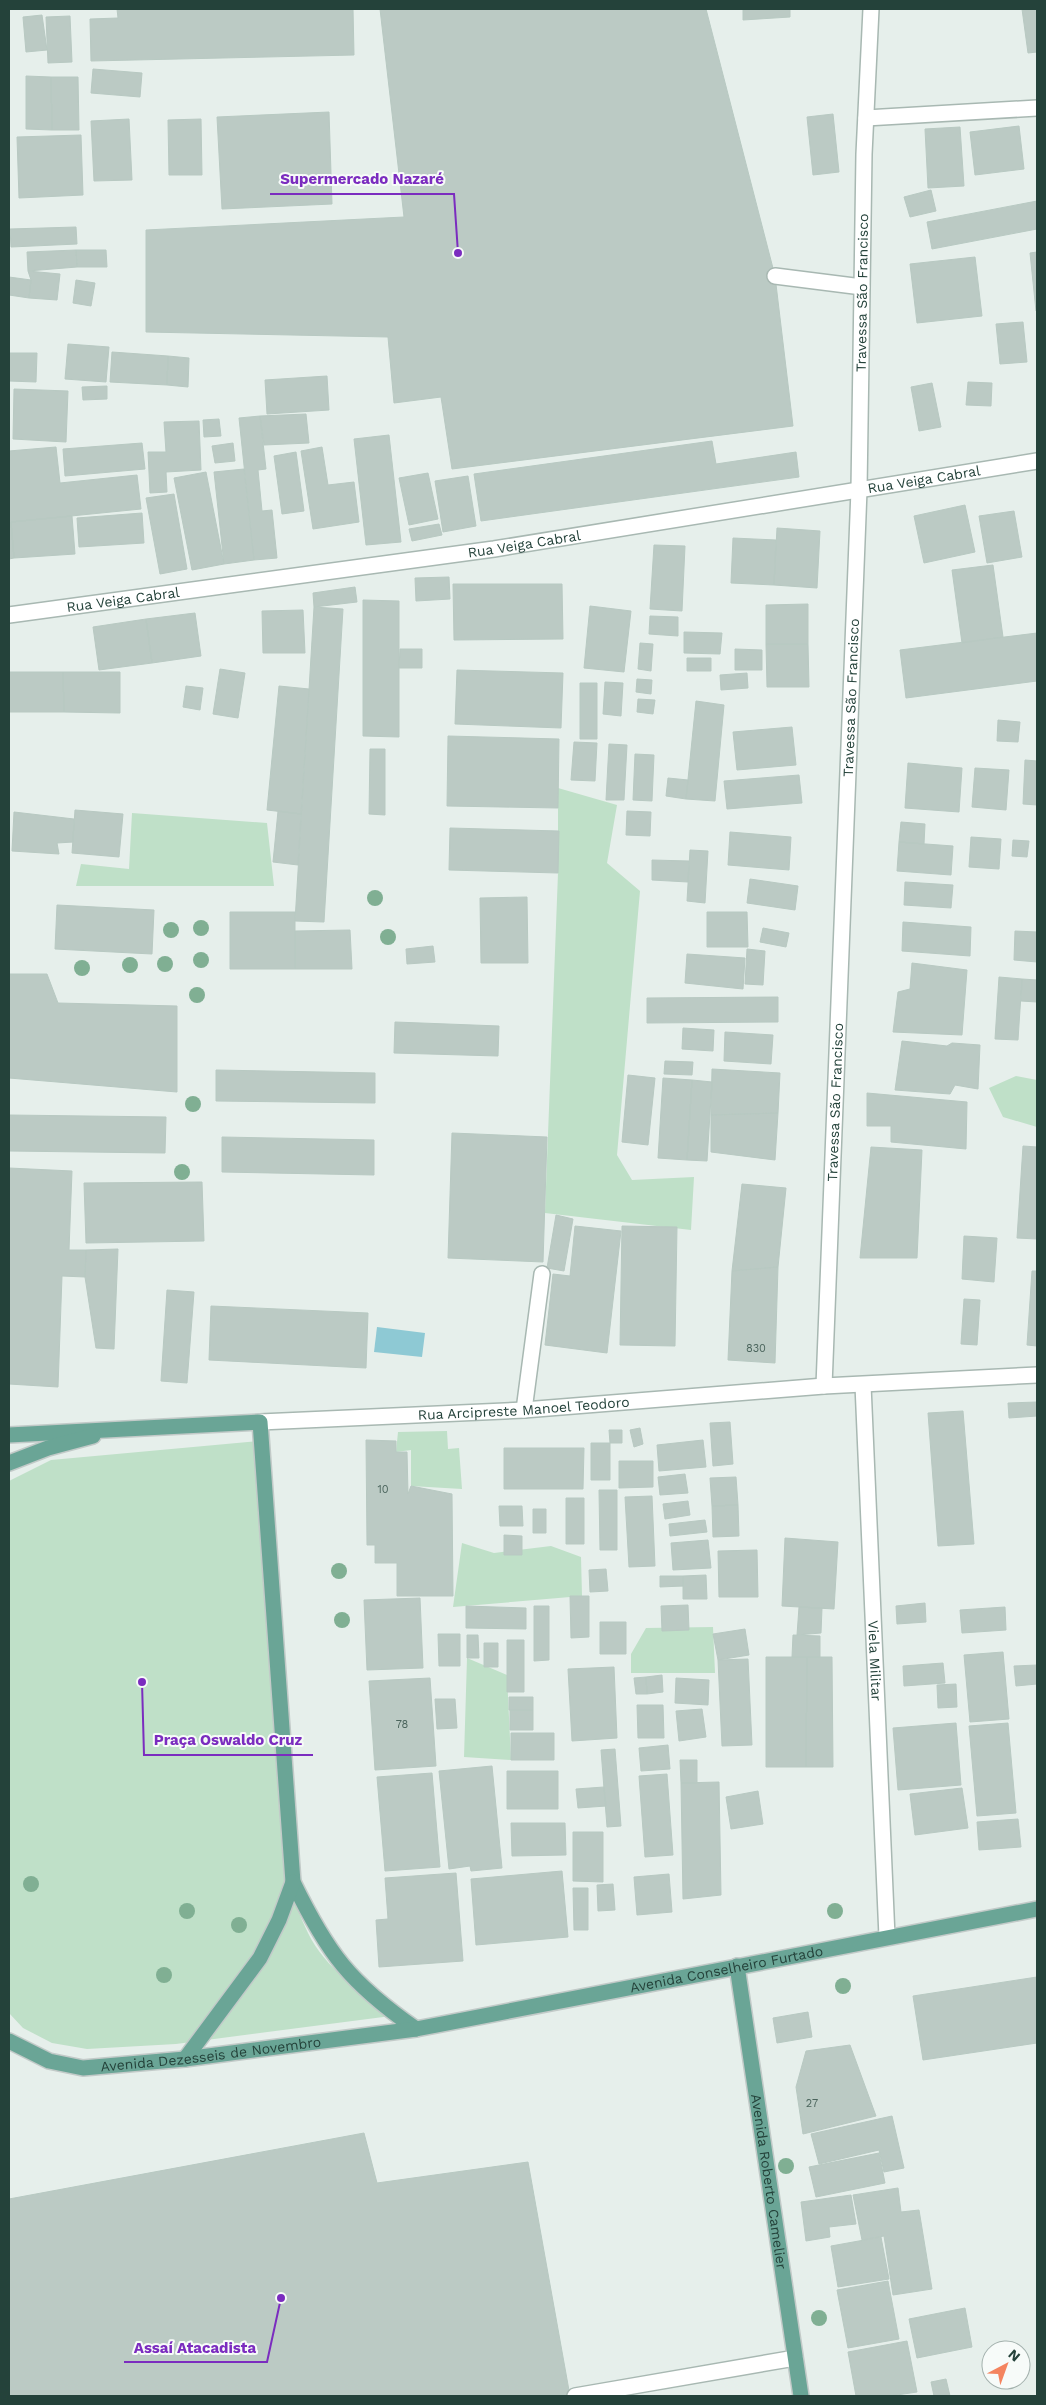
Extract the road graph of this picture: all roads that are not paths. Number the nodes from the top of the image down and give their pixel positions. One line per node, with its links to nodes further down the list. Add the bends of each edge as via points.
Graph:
1 (871, 9): 3 (street, Travessa São Francisco)
2 (1037, 108): 3 (street)
3 (866, 118): 5 (street, Travessa São Francisco)
4 (775, 276): 5 (street)
5 (862, 287): 7 (street, Travessa São Francisco)
6 (1037, 461): 7 (street, Rua Veiga Cabral)
7 (860, 490): 8 (street, Rua Veiga Cabral, via 494,549); 12 (street, Travessa São Francisco)
8 (9, 615)
9 (542, 1274): 13 (street)
10 (1037, 1375): 11 (street, Rua Arcipreste Manoel Teodoro)
11 (863, 1385): 12 (street, Rua Arcipreste Manoel Teodoro); 20 (street, Viela Militar)
12 (824, 1386): 13 (street, Rua Arcipreste Manoel Teodoro)
13 (524, 1410): 14 (street, Rua Arcipreste Manoel Teodoro)
14 (260, 1422): 15 (main road, Rua Arcipreste Manoel Teodoro); 18 (main road)
15 (123, 1427): 16 (main road, Rua Arcipreste Manoel Teodoro); 17 (main road, via 48,1448)
16 (9, 1435)
17 (9, 1463)
18 (293, 1882): 22 (main road, via 316,1928 348,1974 381,2005); 24 (main road, via 260,1958)
19 (1037, 1909): 20 (main road, Avenida Conselheiro Furtado)
20 (887, 1937): 21 (main road, Avenida Conselheiro Furtado)
21 (737, 1966): 22 (main road, Avenida Conselheiro Furtado); 25 (main road, Avenida Roberto Camelier)
22 (416, 2029): 24 (main road, Avenida Dezesseis de Novembro)
23 (9, 2041): 24 (main road, Avenida Dezesseis de Novembro, via 49,2061 83,2068)
24 (185, 2059)
25 (795, 2358): 26 (street); 27 (main road, Avenida Roberto Camelier)
26 (575, 2396)
27 (801, 2396)

